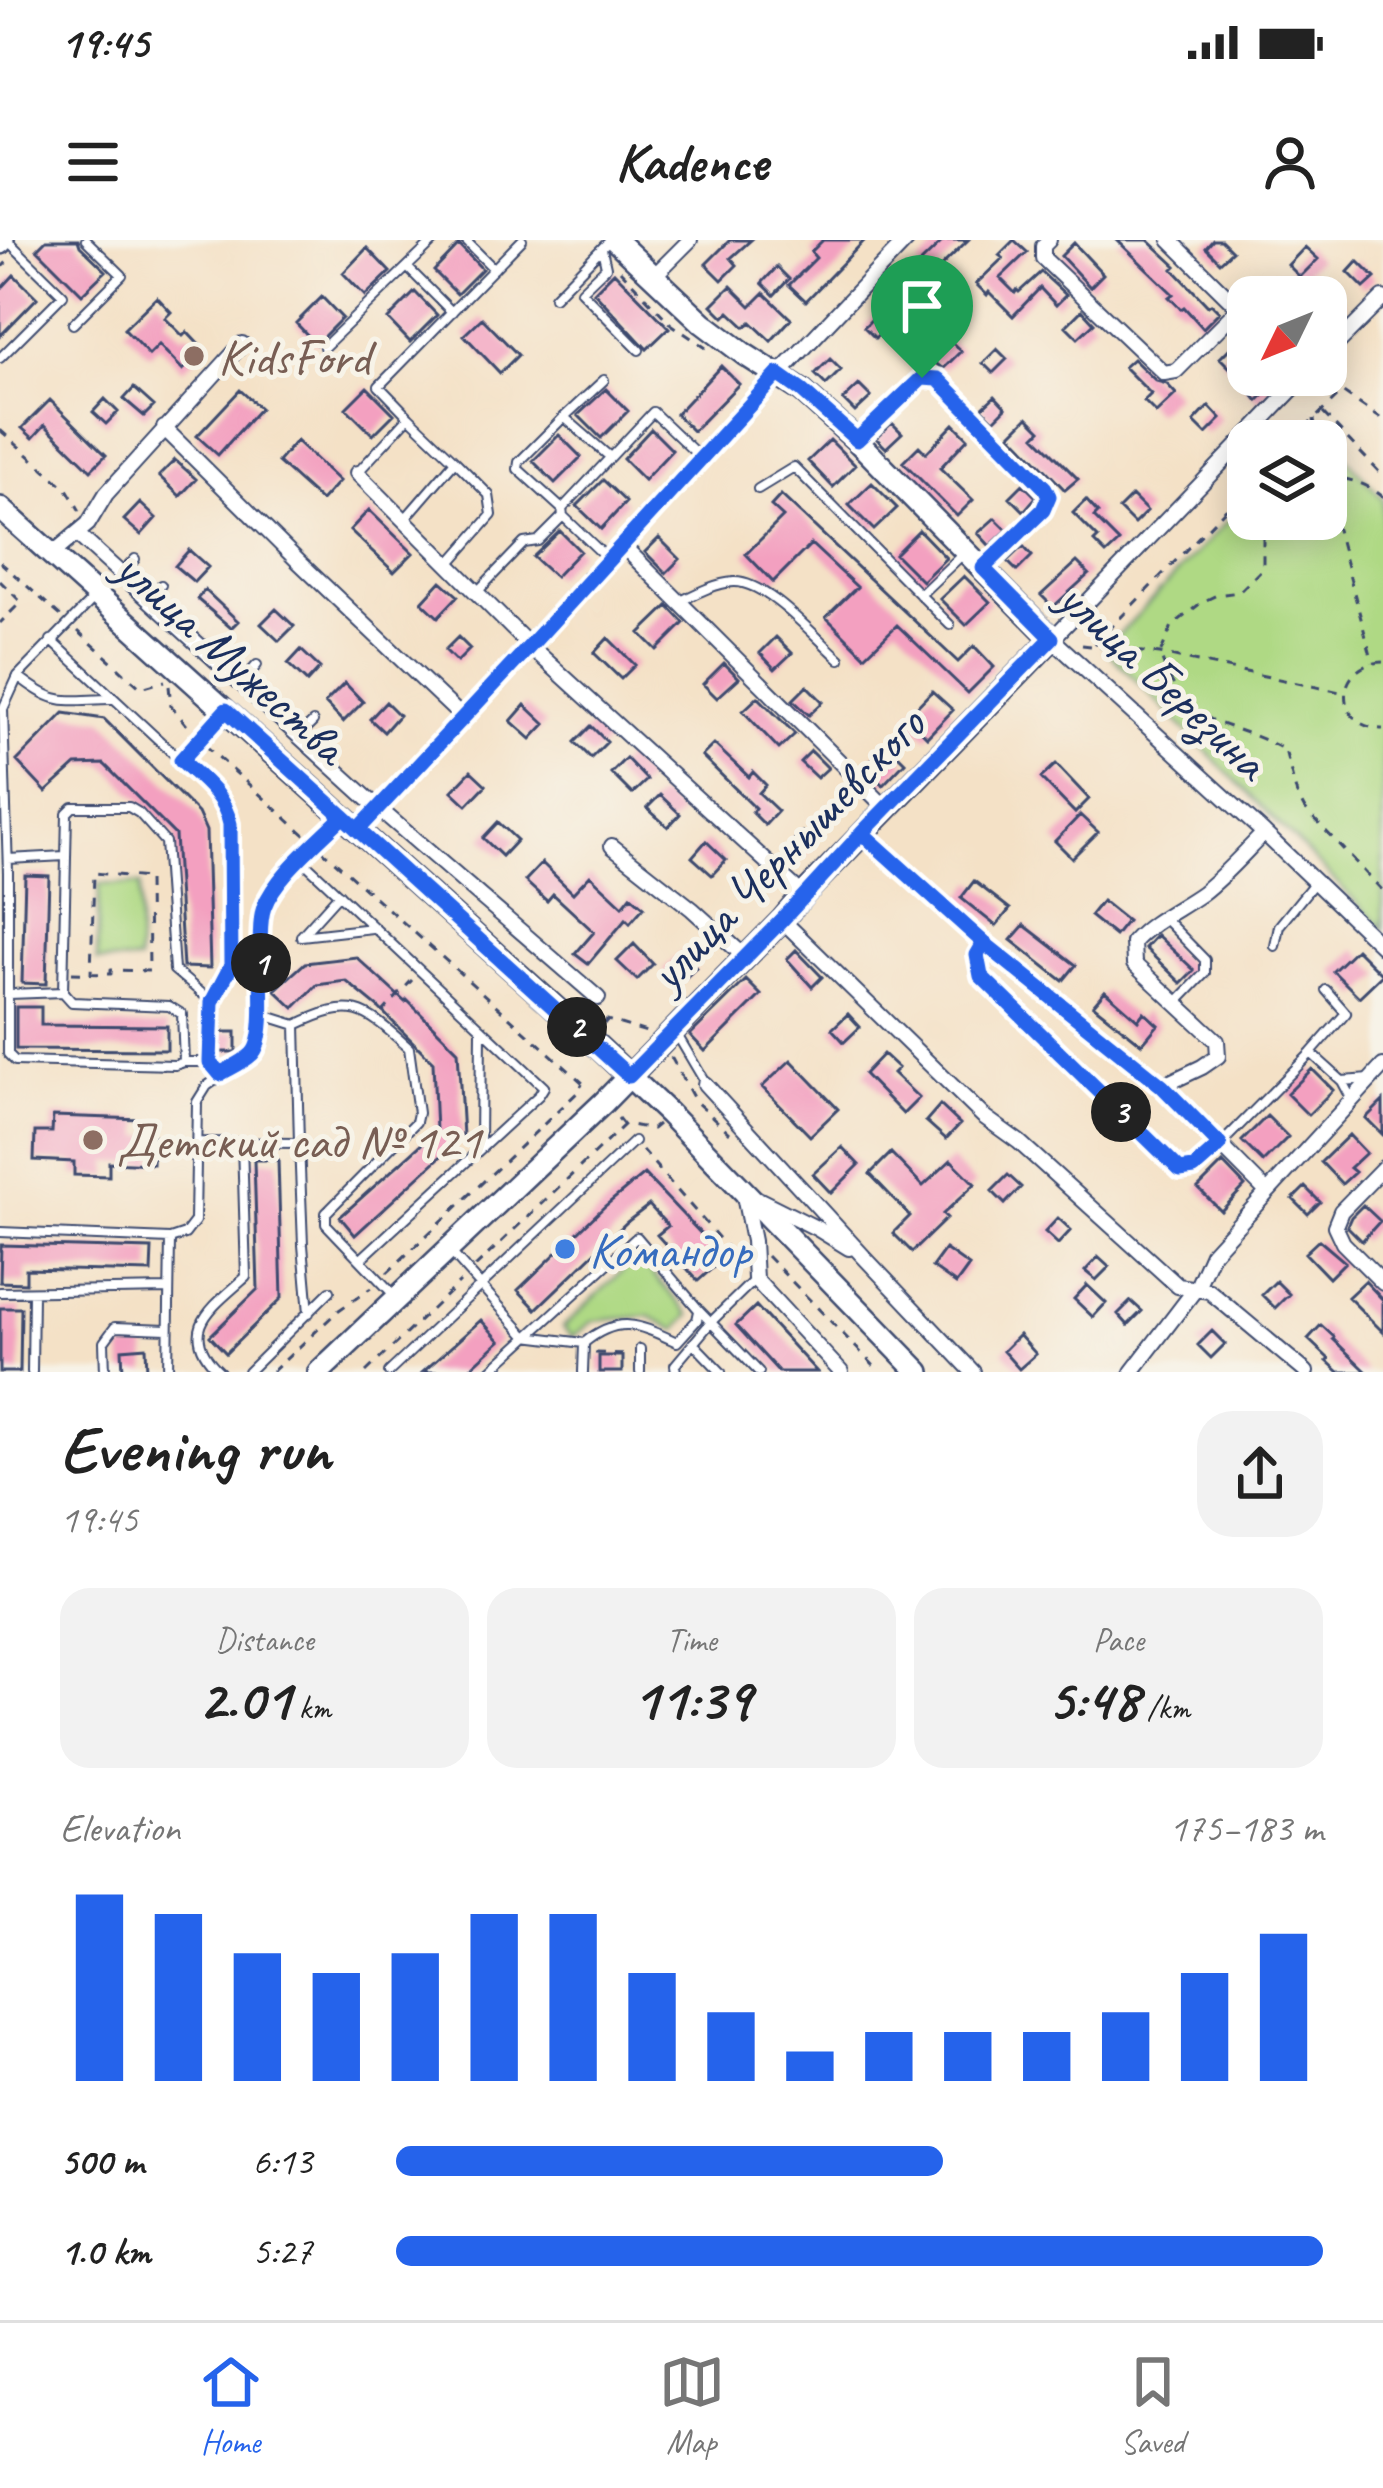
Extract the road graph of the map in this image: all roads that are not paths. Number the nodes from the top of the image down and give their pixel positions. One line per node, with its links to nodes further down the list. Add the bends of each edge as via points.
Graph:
1 (86, 240): 18 (lane, via 122,275)
2 (435, 240): 11 (lane)
3 (465, 240): 12 (lane)
4 (521, 240): 12 (lane)
5 (690, 240): 13 (street)
6 (907, 240): 25 (street)
7 (1049, 240): 19 (street, via 1043,258 1164,373)
8 (3, 241): 24 (lane, via 63,295)
9 (1173, 241): 15 (street)
10 (609, 243): 13 (street, улица Березина); 14 (lane); 23 (lane, via 606,267 581,291)
11 (408, 268): 17 (lane); 22 (lane)
12 (494, 269): 17 (lane)
13 (654, 276): 25 (street, улица Березина, via 703,323)
14 (554, 297)
15 (1227, 297)
16 (1383, 298): 20 (street)
17 (452, 312): 28 (lane, via 379,386)
18 (73, 324)
19 (1227, 327)
20 (1347, 335)
21 (242, 344): 30 (street)
22 (324, 347)
23 (639, 350)
24 (0, 358)
25 (778, 374): 31 (street, улица Березина); 33 (street)
26 (604, 380): 29 (lane)
27 (1287, 396): 57 (street, улица Чернышевского)
28 (409, 417): 34 (lane); 35 (lane)
29 (564, 417): 32 (lane); 38 (lane, via 518,469)
30 (164, 428): 40 (street); 65 (street)
31 (857, 440): 42 (street, улица Березина); 47 (street, via 922,378 938,379 1049,496)
32 (610, 457): 33 (lane, via 653,412); 38 (lane)
33 (701, 458): 41 (street)
34 (455, 461): 39 (lane); 46 (lane, via 489,495 492,514)
35 (357, 473): 39 (street)
36 (758, 489): 52 (lane, via 794,467)
37 (0, 508): 43 (street, улица Мужества)
38 (562, 512): 45 (lane); 50 (lane)
39 (404, 520): 46 (street)
40 (82, 529): 43 (street); 48 (street)
41 (621, 544): 45 (street); 54 (street)
42 (966, 552): 47 (street, улица Березина); 52 (lane)
43 (51, 555): 51 (street, улица Мужества)
44 (135, 559): 48 (lane)
45 (608, 559): 58 (street)
46 (448, 565): 50 (street)
47 (983, 568): 57 (street, улица Березина)
48 (121, 574): 53 (street)
49 (161, 585): 53 (lane)
50 (476, 593): 58 (street)
51 (97, 595): 56 (lane); 64 (street, улица Мужества)
52 (920, 596): 55 (lane)
53 (149, 599): 62 (street)
54 (679, 602): 59 (lane, via 701,590 751,586); 70 (street)
55 (950, 625)
56 (51, 640): 61 (lane); 63 (lane)
57 (1062, 642): 70 (street, улица Чернышевского); 73 (street, улица Березина)
58 (530, 646): 65 (street); 81 (street)
59 (840, 659)
60 (257, 665): 62 (lane)
61 (18, 676): 63 (lane, via 56,700); 76 (lane, via 3,709)
62 (241, 683): 67 (street)
63 (113, 699): 68 (lane)
64 (226, 710): 68 (lane); 71 (street, улица Мужества)
65 (464, 718): 69 (street)
66 (313, 722): 67 (lane)
67 (299, 736): 69 (street, via 327,753)
68 (181, 760): 93 (lane, via 219,796 230,824 231,966)
69 (378, 808): 71 (street); 92 (street)
70 (886, 808): 72 (street, улица Чернышевского)
71 (351, 823): 77 (lane); 104 (street, улица Мужества)
72 (862, 833): 81 (street, улица Чернышевского); 85 (street)
73 (1264, 833): 79 (street, улица Березина); 82 (street)
74 (612, 846): 88 (street)
75 (65, 856): 76 (lane); 90 (lane); 93 (lane, via 73,807 139,814 165,842 174,970)
76 (8, 859): 78 (lane)
77 (301, 860): 80 (lane); 95 (lane, via 262,912)
78 (4, 872): 91 (lane)
79 (1316, 881): 86 (lane, via 1280,926); 87 (street, улица Березина)
80 (339, 894): 84 (lane); 84 (lane, via 301,936)
81 (803, 895): 83 (street, улица Чернышевского)
82 (1165, 919): 94 (lane, via 1205,960 1204,973); 94 (street, via 1133,942 1134,964)
83 (782, 920): 88 (street, улица Чернышевского); 127 (street, via 983,1116 1178,1286)
84 (374, 928): 97 (lane)
85 (984, 943): 108 (street); 114 (lane, via 981,976 1180,1170)
86 (1275, 946)
87 (1383, 947)
88 (745, 957): 98 (street, улица Чернышевского)
89 (1326, 990): 99 (lane, via 1346,1012)
90 (63, 992): 91 (lane); 100 (lane, via 72,1002 169,1006 182,1014)
91 (9, 994): 100 (lane, via 8,1054 15,1061)
92 (598, 998)
93 (212, 1002): 101 (lane)
94 (1177, 1002): 108 (street, via 1217,1041 1218,1056)
95 (260, 1014): 96 (lane); 103 (lane, via 257,1047)
96 (296, 1025): 113 (lane); 123 (lane, via 351,1008 409,1048 416,1122 326,1213 326,1224)
97 (481, 1026): 115 (lane); 115 (lane, via 544,1088)
98 (663, 1031): 104 (street, улица Чернышевского); 107 (lane)
99 (1311, 1053): 106 (lane); 114 (lane)
100 (184, 1062): 101 (lane)
101 (210, 1062): 103 (lane)
102 (1383, 1066): 105 (street)
103 (220, 1074): 110 (lane, via 197,1102)
104 (629, 1076): 117 (street, улица Мужества); 121 (street, улица Чернышевского)
105 (1371, 1078): 106 (lane); 109 (street)
106 (1342, 1081): 109 (lane)
107 (705, 1084): 122 (street)
108 (1162, 1086): 114 (street)
109 (1352, 1099): 118 (street)
110 (196, 1142): 112 (lane); 120 (lane, via 195,1221)
111 (634, 1142): 126 (lane)
112 (242, 1143): 113 (lane); 144 (lane, via 246,1277 203,1316 199,1334 205,1358)
113 (299, 1143): 134 (lane)
114 (1220, 1145): 118 (street)
115 (480, 1147): 123 (lane)
116 (1383, 1168): 125 (street, via 1335,1226)
117 (743, 1191): 122 (street); 124 (street); 155 (street, улица Мужества)
118 (1267, 1192): 127 (street, via 1212,1253)
119 (0, 1232): 120 (lane)
120 (170, 1239): 128 (lane)
121 (448, 1249): 126 (lane); 132 (street, улица Чернышевского)
122 (864, 1258): 156 (street)
123 (361, 1259): 132 (lane)
124 (755, 1279): 135 (lane); 154 (street)
125 (1383, 1283)
126 (481, 1287): 137 (lane); 147 (lane)
127 (1197, 1287): 157 (street); 158 (street)
128 (169, 1289): 131 (lane); 136 (lane)
129 (330, 1291): 134 (lane)
130 (0, 1292): 131 (lane)
131 (33, 1293): 141 (lane)
132 (397, 1298): 146 (street, улица Чернышевского)
133 (699, 1310): 135 (lane); 137 (lane, via 637,1237); 139 (lane, via 677,1342 637,1324 603,1328)
134 (309, 1313): 145 (lane)
135 (712, 1321): 138 (lane); 153 (lane)
136 (167, 1329): 142 (lane, via 115,1328 104,1342); 143 (lane)
137 (526, 1336): 139 (lane); 148 (lane)
138 (693, 1343): 151 (lane); 152 (lane)
139 (584, 1348): 149 (lane)
140 (640, 1349): 150 (lane)
141 (32, 1372)
142 (105, 1372)
143 (169, 1372)
144 (220, 1372)
145 (248, 1372)
146 (319, 1372)
147 (389, 1372)
148 (489, 1372)
149 (584, 1372)
150 (640, 1372)
151 (676, 1372)
152 (721, 1372)
153 (759, 1372)
154 (841, 1372)
155 (919, 1372)
156 (973, 1372)
157 (1132, 1372)
158 (1306, 1372)

